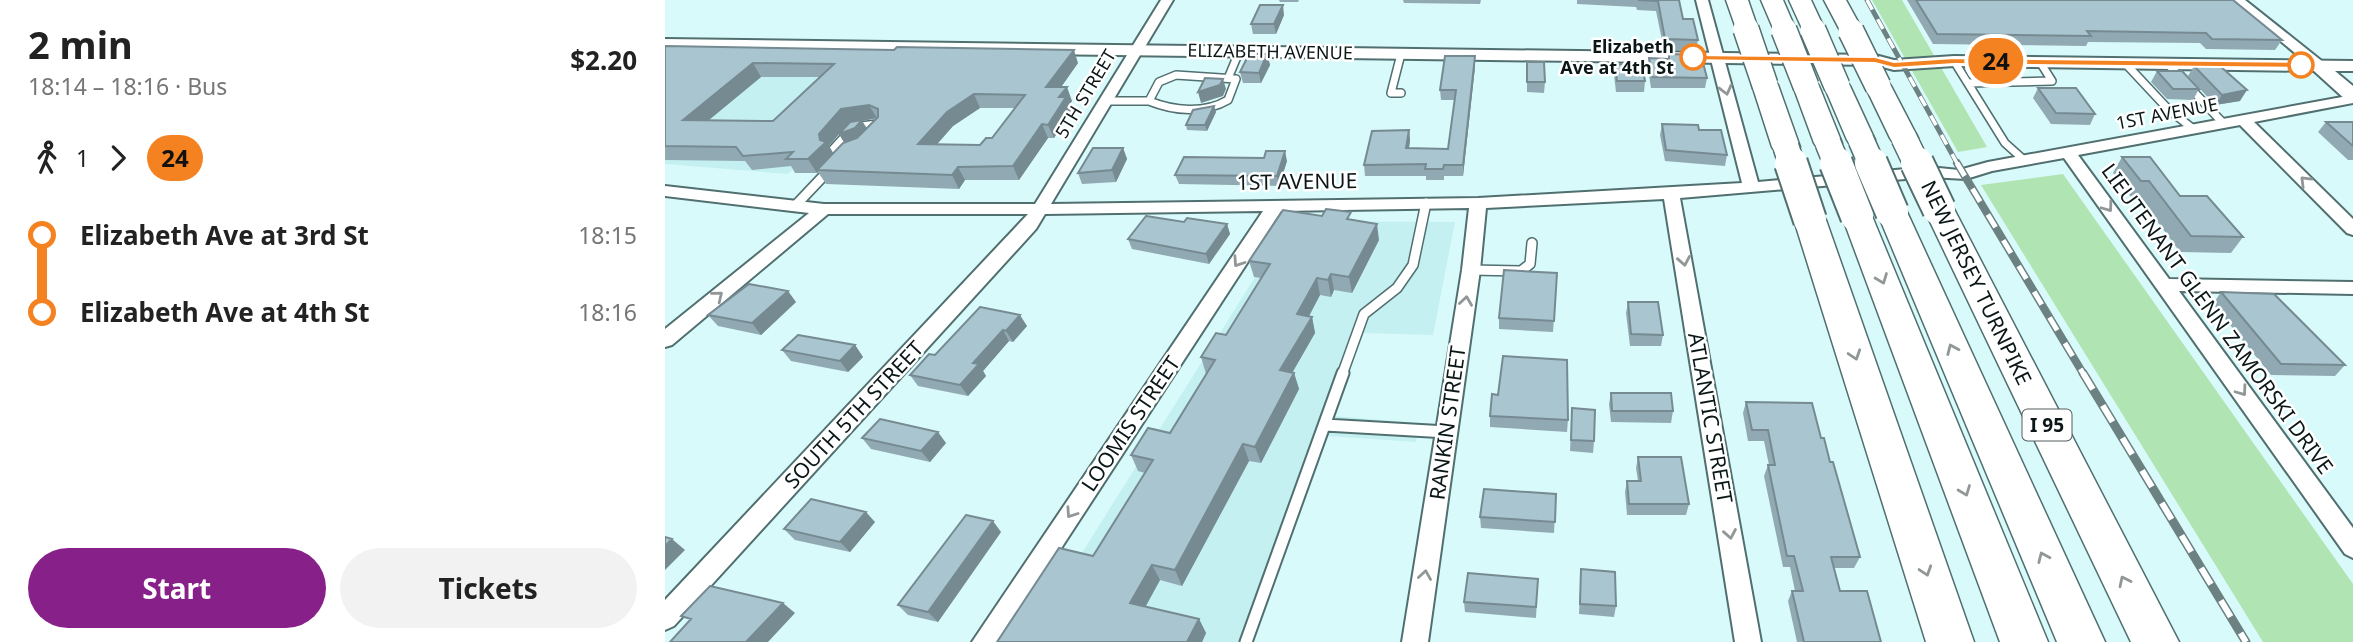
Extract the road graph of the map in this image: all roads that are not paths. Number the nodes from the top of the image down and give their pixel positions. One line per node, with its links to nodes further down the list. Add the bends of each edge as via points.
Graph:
1 (1167, 0): 9 (street, 5TH STREET)
2 (1702, 0): 12 (street)
3 (1737, 0): 57 (highway, one-way to 57, bridge)
4 (1772, 0): 42 (highway, NEW JERSEY TURNPIKE / I 95, bridge, via 1828,143)
5 (1800, 0): 42 (highway, NEW JERSEY TURNPIKE / I 95, bridge, via 1861,140)
6 (1835, 0): 19 (highway, NEW JERSEY TURNPIKE / I 95, bridge)
7 (2237, 0): 17 (street)
8 (665, 44): 9 (street, ELIZABETH AVENUE)
9 (1134, 50): 10 (street, ELIZABETH AVENUE); 24 (street, 5TH STREET)
10 (1239, 52): 11 (street, ELIZABETH AVENUE); 20 (lane)
11 (1401, 54): 12 (street, ELIZABETH AVENUE); 22 (lane, via 1391,93)
12 (1719, 58): 19 (street, ELIZABETH AVENUE); 32 (street, one-way to 32)
13 (1954, 61): 14 (street, ELIZABETH AVENUE); 19 (street, ELIZABETH AVENUE, via 1894,65); 21 (lane)
14 (2040, 62): 15 (street, ELIZABETH AVENUE); 21 (lane, via 2052,81)
15 (2125, 63): 16 (street, ELIZABETH AVENUE); 28 (lane)
16 (2167, 63): 17 (street, ELIZABETH AVENUE); 27 (lane)
17 (2318, 65): 18 (street, ELIZABETH AVENUE); 23 (street)
18 (2353, 66)
19 (1877, 73): 34 (highway, NEW JERSEY TURNPIKE / I 95, bridge, via 1904,138)
20 (1229, 76): 25 (lane, via 1168,77 1159,82); 25 (lane, via 1236,79 1228,100 1221,105 1167,107)
21 (1968, 83): 31 (lane, via 2005,143)
22 (1401, 93)
23 (2353, 97): 26 (street, 1ST AVENUE)
24 (1104, 101): 25 (lane); 41 (street, 5TH STREET)
25 (1149, 101)
26 (2243, 119): 27 (street, 1ST AVENUE); 43 (street, one-way to 26)
27 (2223, 123): 28 (street, 1ST AVENUE)
28 (2192, 128): 30 (street, 1ST AVENUE)
29 (874, 135): 39 (lane, via 881,128 877,124 853,127 833,149 851,152)
30 (2068, 152): 31 (street, 1ST AVENUE); 46 (street, LIEUTENANT GLENN ZAMORSKI DRIVE, one-way to 46)
31 (2024, 160): 34 (street, 1ST AVENUE, via 1951,176)
32 (1751, 188): 34 (street, 1ST AVENUE); 35 (street, 1ST AVENUE)
33 (665, 191): 39 (street, 1ST AVENUE)
34 (1934, 191): 60 (highway, NEW JERSEY TURNPIKE / I 95, one-way to 34)
35 (1671, 194): 37 (street, 1ST AVENUE); 56 (street, ATLANTIC STREET, one-way to 56)
36 (1426, 203): 37 (street, 1ST AVENUE); 38 (street, 1ST AVENUE); 49 (lane, via 1413,265 1397,288 1364,314)
37 (1478, 203): 45 (street, RANKIN STREET)
38 (1276, 205): 41 (street, 1ST AVENUE); 53 (street, LOOMIS STREET, one-way to 53)
39 (795, 206): 40 (street, 1ST AVENUE)
40 (824, 209): 41 (street, 1ST AVENUE); 48 (street, one-way to 40)
41 (1039, 209): 52 (street, SOUTH 5TH STREET, via 1030,225)
42 (1875, 214): 58 (highway, NEW JERSEY TURNPIKE / I 95, one-way to 58); 59 (highway, NEW JERSEY TURNPIKE / I 95, one-way to 42)
43 (2353, 229)
44 (1532, 243): 45 (lane, via 1530,264 1521,271)
45 (1471, 270): 50 (street, RANKIN STREET, one-way to 45)
46 (2166, 285): 47 (street); 51 (street, LIEUTENANT GLENN ZAMORSKI DRIVE, one-way to 51)
47 (2353, 288)
48 (665, 340)
49 (1325, 425): 50 (lane); 54 (lane)
50 (1447, 432): 55 (street, RANKIN STREET, one-way to 50)
51 (2353, 547)
52 (665, 618)
53 (985, 642)
54 (1246, 642)
55 (1415, 642)
56 (1748, 642)
57 (1950, 642)
58 (2024, 642)
59 (2081, 642)
60 (2155, 642)

